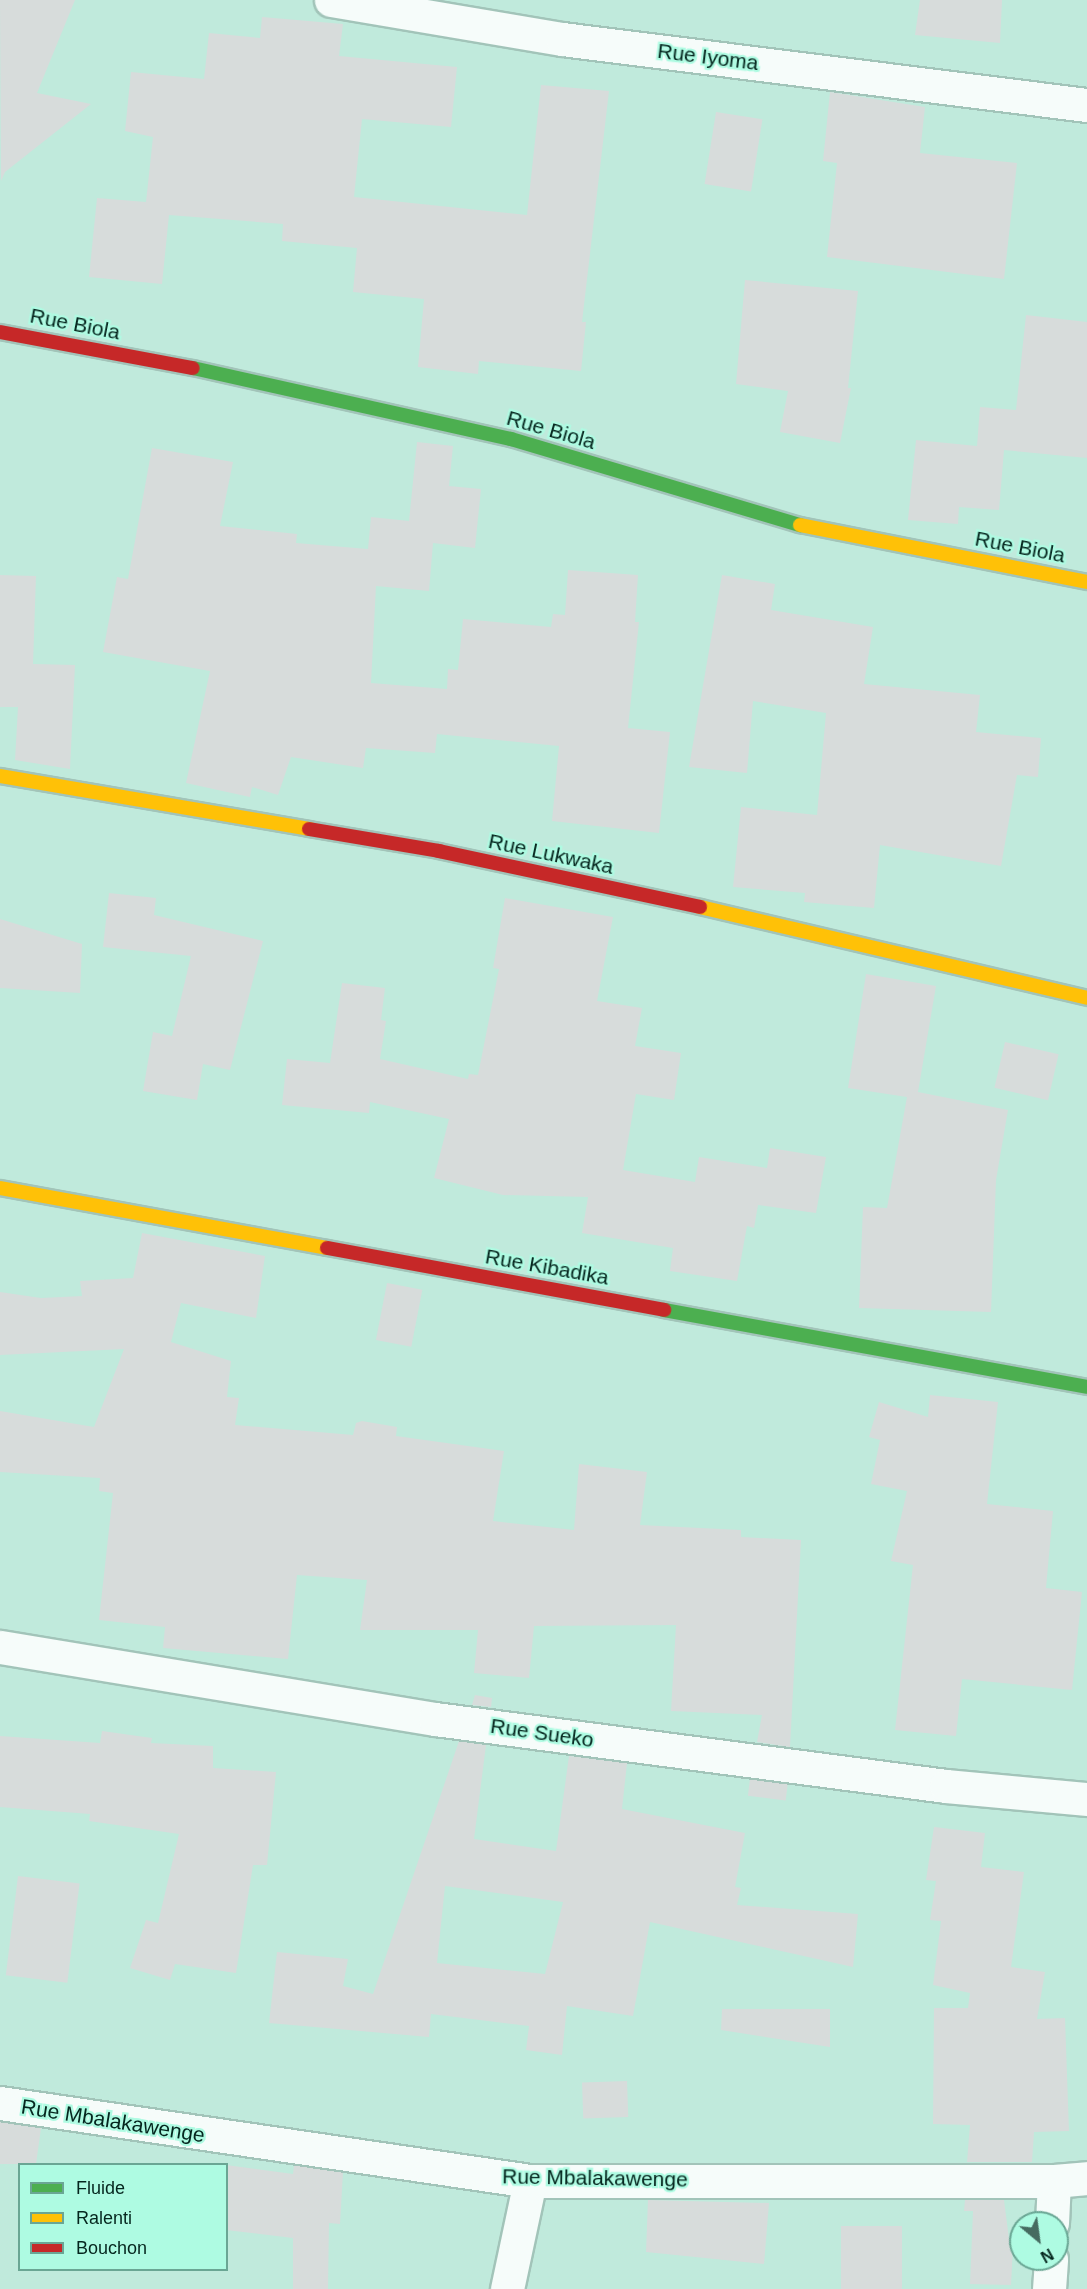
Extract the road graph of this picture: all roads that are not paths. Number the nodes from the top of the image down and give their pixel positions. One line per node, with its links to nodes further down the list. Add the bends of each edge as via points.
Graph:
1 (331, 0): 2 (street, Rue Iyoma, via 562,39)
2 (1087, 105)
3 (0, 332): 4 (street, Rue Biola, via 221,373 511,439 792,523)
4 (1087, 582)
5 (0, 776): 6 (street, Rue Lukwaka, via 439,851 758,920)
6 (1087, 998)
7 (0, 1188): 8 (street, Rue Kibadika)
8 (1087, 1387)
9 (0, 1647): 10 (street, Rue Sueko, via 447,1720 946,1786)
10 (1087, 1799)
11 (0, 2103): 13 (street, Rue Mbalakawenge)
12 (1087, 2178): 14 (street, Rue Mbalakawenge)
13 (530, 2181): 14 (street, Rue Mbalakawenge); 17 (street)
14 (1054, 2181): 15 (street)
15 (1053, 2211)
16 (1050, 2271): 18 (street)
17 (507, 2289)
18 (1049, 2289)

